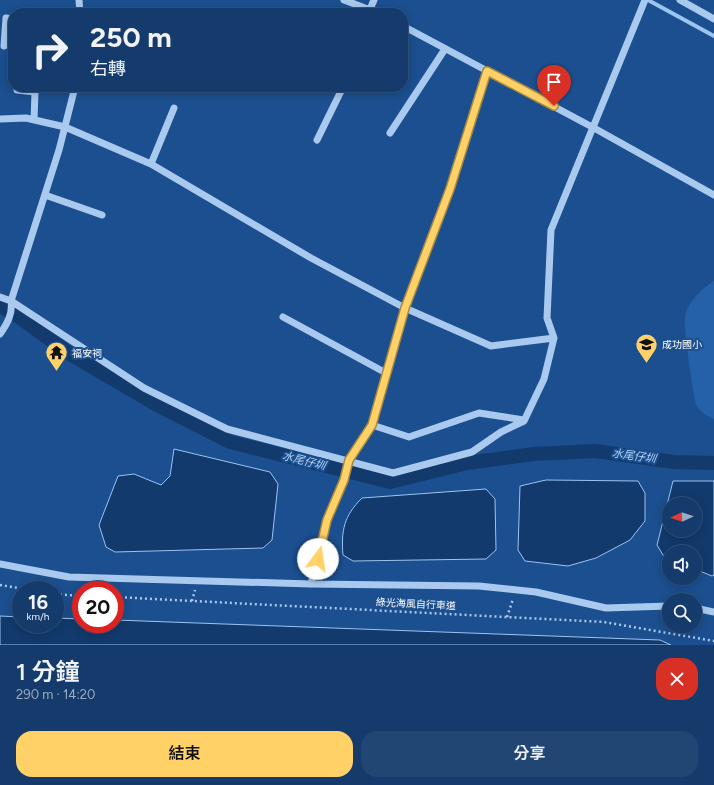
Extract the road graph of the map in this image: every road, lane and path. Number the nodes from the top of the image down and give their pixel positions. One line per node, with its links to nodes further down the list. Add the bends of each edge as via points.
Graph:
1 (344, 0): 4 (street)
2 (680, 0): 6 (street)
3 (644, 3): 18 (street)
4 (367, 8)
5 (8, 18): 8 (street, via 6,18)
6 (714, 19)
7 (408, 29): 9 (street)
8 (4, 46)
9 (445, 49): 10 (street); 19 (street)
10 (487, 71): 18 (street); 27 (street, via 450,189)
11 (36, 92): 16 (street)
12 (74, 92): 17 (street)
13 (341, 92): 20 (street)
14 (174, 108): 21 (street)
15 (0, 119): 16 (street)
16 (34, 120): 17 (street)
17 (65, 127): 21 (street); 22 (street)
18 (594, 128): 23 (street); 30 (street, via 550,230 546,318)
19 (390, 133)
20 (317, 140)
21 (151, 164): 27 (street, via 310,258)
22 (45, 195): 24 (street); 26 (street)
23 (714, 195)
24 (102, 215)
25 (0, 297): 26 (street)
26 (12, 305): 29 (street, via 8,322); 34 (street, via 144,388 227,429)
27 (405, 308): 30 (street, via 491,346); 31 (street)
28 (283, 318): 31 (street)
29 (0, 334)
30 (554, 338): 32 (street, via 544,379)
31 (386, 373): 33 (street)
32 (524, 420): 33 (street, via 479,413 409,436); 34 (street, via 500,432 472,452 393,473)
33 (372, 425): 34 (street)
34 (349, 460): 36 (street, via 344,480 327,520)
35 (0, 564): 36 (street, via 69,577)
36 (311, 584): 39 (street, via 479,586)
37 (0, 585): 38 (path)
38 (12, 587)
39 (516, 590): 41 (street, via 606,608); 44 (path)
40 (124, 597): 44 (path, 綠光海風自行車道)
41 (662, 606)
42 (702, 609): 43 (street)
43 (714, 612)
44 (507, 617): 45 (path, 綠光海風自行車道, via 604,622)
45 (714, 641)

